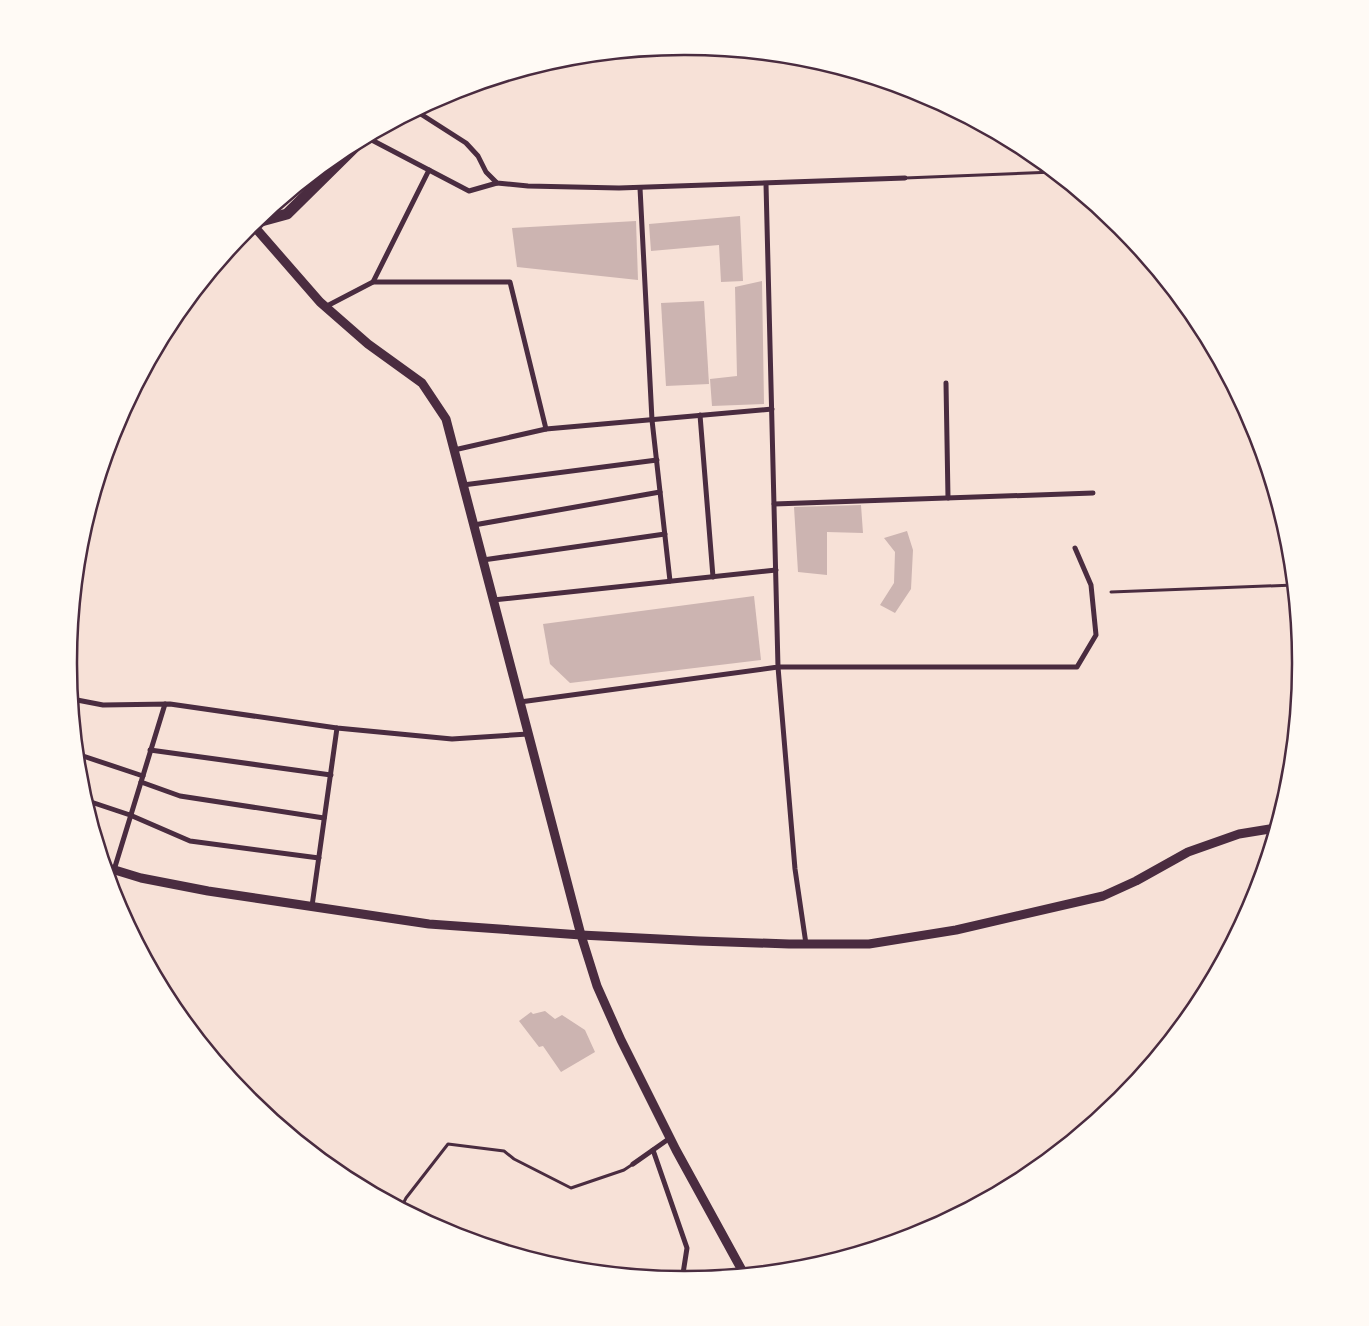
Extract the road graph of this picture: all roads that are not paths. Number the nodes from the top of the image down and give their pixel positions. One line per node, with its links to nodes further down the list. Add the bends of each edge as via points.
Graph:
1 (422, 115): 7 (street, via 466,143)
2 (372, 142): 4 (street)
3 (341, 161): 10 (highway, via 287,214)
4 (429, 170): 7 (street, via 469,191); 12 (street)
5 (1043, 172): 6 (lane)
6 (905, 178): 8 (street)
7 (498, 183): 9 (street)
8 (766, 184): 9 (street); 15 (street)
9 (640, 188): 17 (street)
10 (271, 218)
11 (259, 230): 13 (street)
12 (373, 282): 13 (street); 18 (street, via 510,282)
13 (325, 307): 19 (street, via 368,344 422,382 446,419)
14 (946, 383): 24 (street)
15 (772, 409): 16 (street); 25 (street)
16 (700, 415): 17 (street); 31 (street)
17 (652, 420): 18 (street); 20 (street)
18 (546, 429): 19 (street)
19 (454, 450): 21 (street)
20 (657, 460): 21 (street); 22 (street)
21 (463, 484): 26 (street)
22 (660, 492): 26 (street); 27 (street)
23 (1094, 493): 24 (street)
24 (948, 498): 25 (street)
25 (774, 504): 30 (street)
26 (474, 525): 29 (street)
27 (665, 534): 29 (street); 32 (street)
28 (1075, 548): 36 (street, via 1091,585 1096,635 1077,667)
29 (483, 560): 35 (street)
30 (776, 570): 31 (street); 36 (street)
31 (713, 577): 32 (street)
32 (670, 581): 35 (street)
33 (1287, 584): 34 (lane)
34 (1111, 592)
35 (494, 600): 38 (street)
36 (778, 667): 38 (street); 55 (street, via 795,869)
37 (78, 700): 39 (street, via 104,705)
38 (520, 702): 41 (street)
39 (164, 704): 40 (street); 42 (street)
40 (337, 728): 41 (street, via 452,739); 44 (street)
41 (528, 734): 54 (street)
42 (150, 750): 44 (street); 45 (street)
43 (84, 757): 45 (street)
44 (331, 775): 48 (street)
45 (142, 779): 47 (street); 48 (street, via 180,796)
46 (93, 803): 47 (street)
47 (130, 816): 50 (street, via 190,841); 51 (street)
48 (324, 818): 50 (street)
49 (1269, 829): 55 (street, via 1239,834 1188,852 1103,896 956,930 869,944)
50 (319, 858): 53 (street)
51 (111, 863)
52 (113, 869): 53 (street, via 208,891)
53 (312, 906): 54 (street, via 429,924)
54 (581, 935): 55 (street); 56 (street, via 596,986)
55 (806, 944)
56 (670, 1138): 57 (street); 60 (street)
57 (653, 1150): 58 (street); 61 (street, via 687,1248)
58 (633, 1164): 59 (lane, via 571,1188 504,1151 448,1144)
59 (404, 1202)
60 (741, 1268)
61 (683, 1271)

